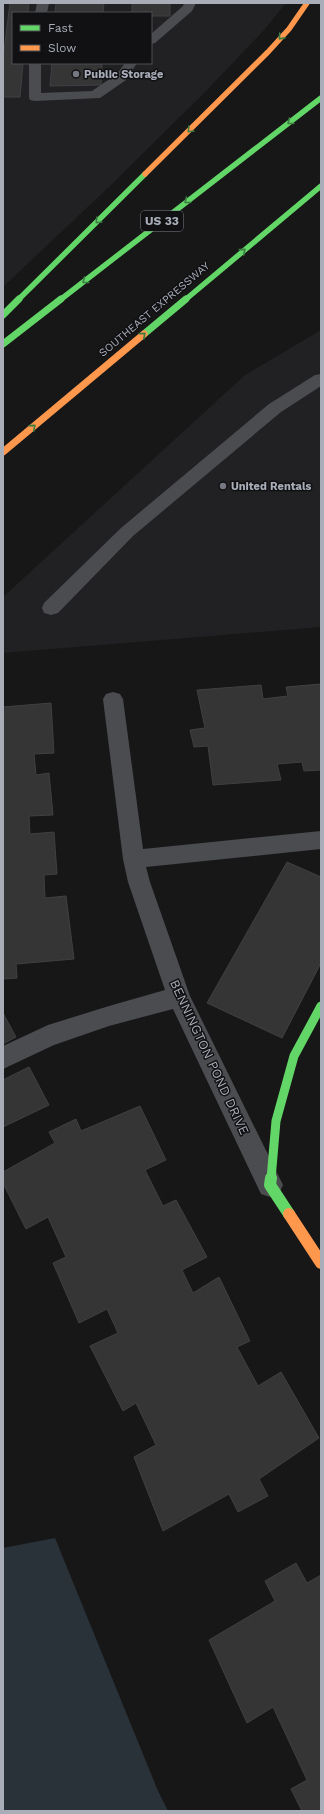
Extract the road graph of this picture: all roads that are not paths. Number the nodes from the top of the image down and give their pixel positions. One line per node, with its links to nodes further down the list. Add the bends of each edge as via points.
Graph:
1 (190, 3): 3 (lane, via 188,8)
2 (308, 3): 8 (main road, one-way to 8, via 289,29 258,62)
3 (152, 39)
4 (35, 64): 5 (lane, via 35,97 55,97 96,95 122,77)
5 (130, 64)
6 (321, 98): 9 (main road, US 33, one-way to 9)
7 (321, 186): 11 (main road, SOUTHEAST EXPRESSWAY, one-way to 7)
8 (3, 315)
9 (3, 344)
10 (321, 379): 12 (lane, via 275,408 128,532)
11 (3, 452)
12 (51, 608)
13 (113, 699): 15 (lane, BENNINGTON POND DRIVE)
14 (321, 840): 15 (lane)
15 (134, 859): 16 (lane, BENNINGTON POND DRIVE, via 139,882)
16 (179, 997): 18 (lane, via 48,1036); 19 (lane, BENNINGTON POND DRIVE)
17 (321, 1006): 19 (main road, via 294,1056 287,1079 276,1121)
18 (3, 1058)
19 (270, 1185): 20 (main road, BENNINGTON POND DRIVE)
20 (321, 1263)

